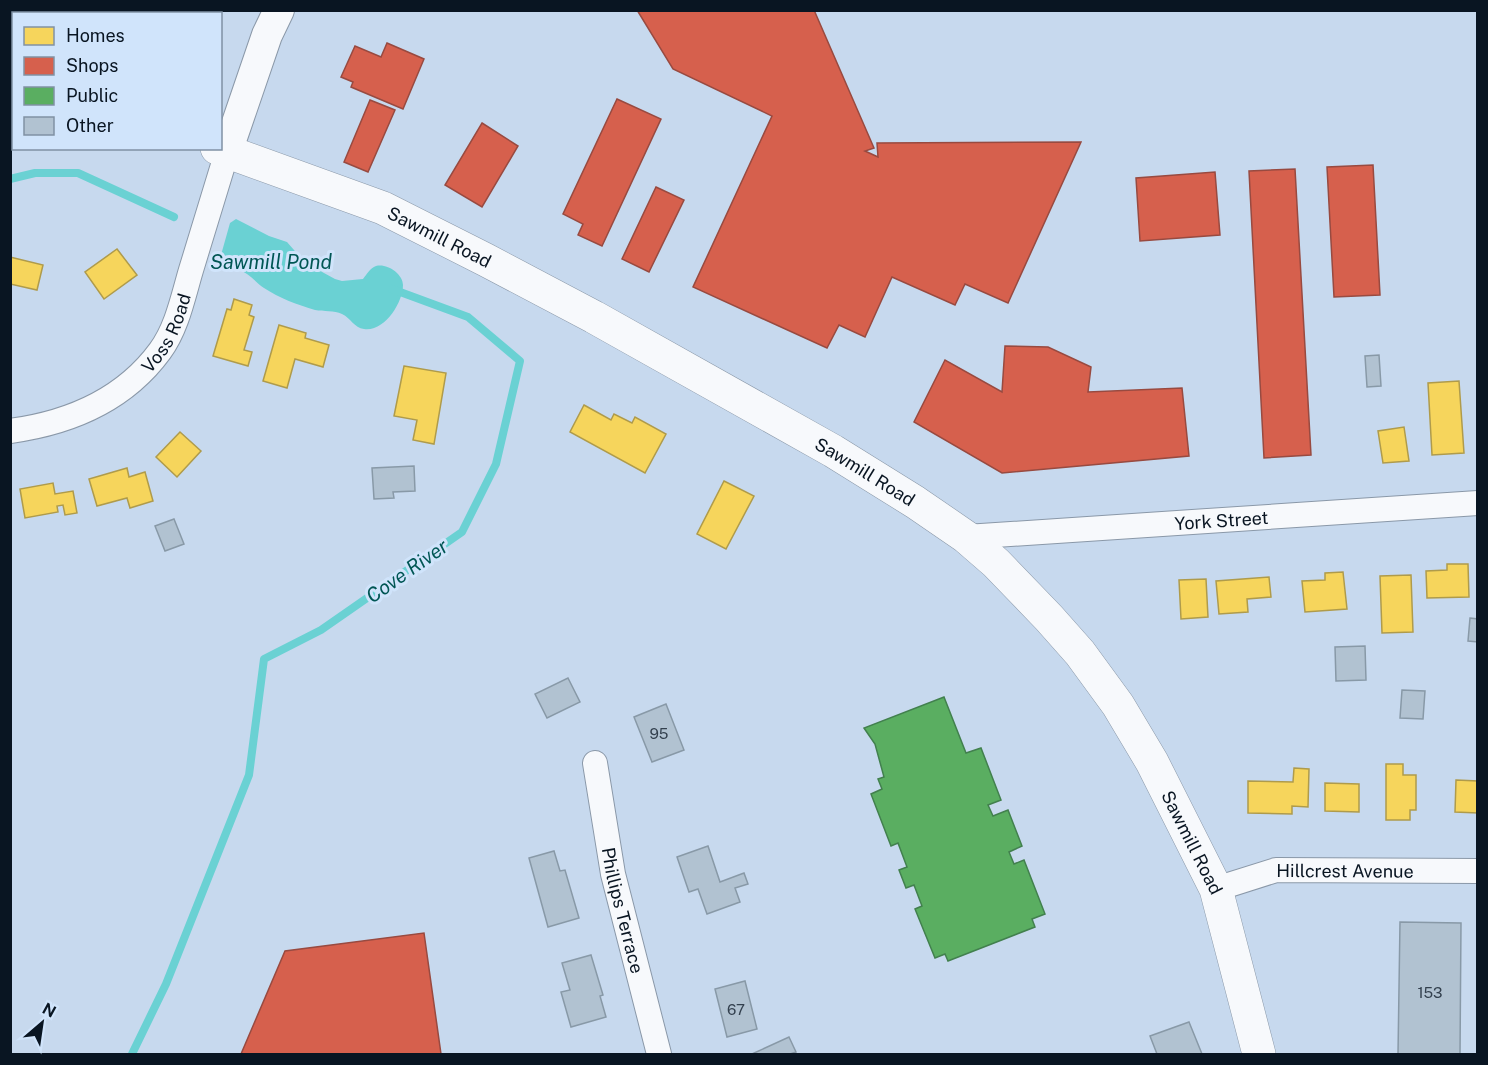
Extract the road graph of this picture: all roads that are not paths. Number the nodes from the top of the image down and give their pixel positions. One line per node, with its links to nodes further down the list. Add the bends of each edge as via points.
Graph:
1 (279, 10): 2 (street)
2 (222, 150): 3 (street, Voss Road, via 177,317 161,350 133,381 91,408 67,419); 5 (main road, Sawmill Road, via 383,208 456,244 833,451)
3 (10, 431)
4 (1478, 503): 5 (street, York Street)
5 (966, 537): 8 (main road, Sawmill Road, via 1049,618 1119,705)
6 (595, 763): 9 (street, Phillips Terrace, via 612,874)
7 (1478, 871): 8 (street, Hillcrest Avenue, via 1276,870)
8 (1216, 888): 10 (main road, Sawmill Road)
9 (659, 1054)
10 (1259, 1054)

